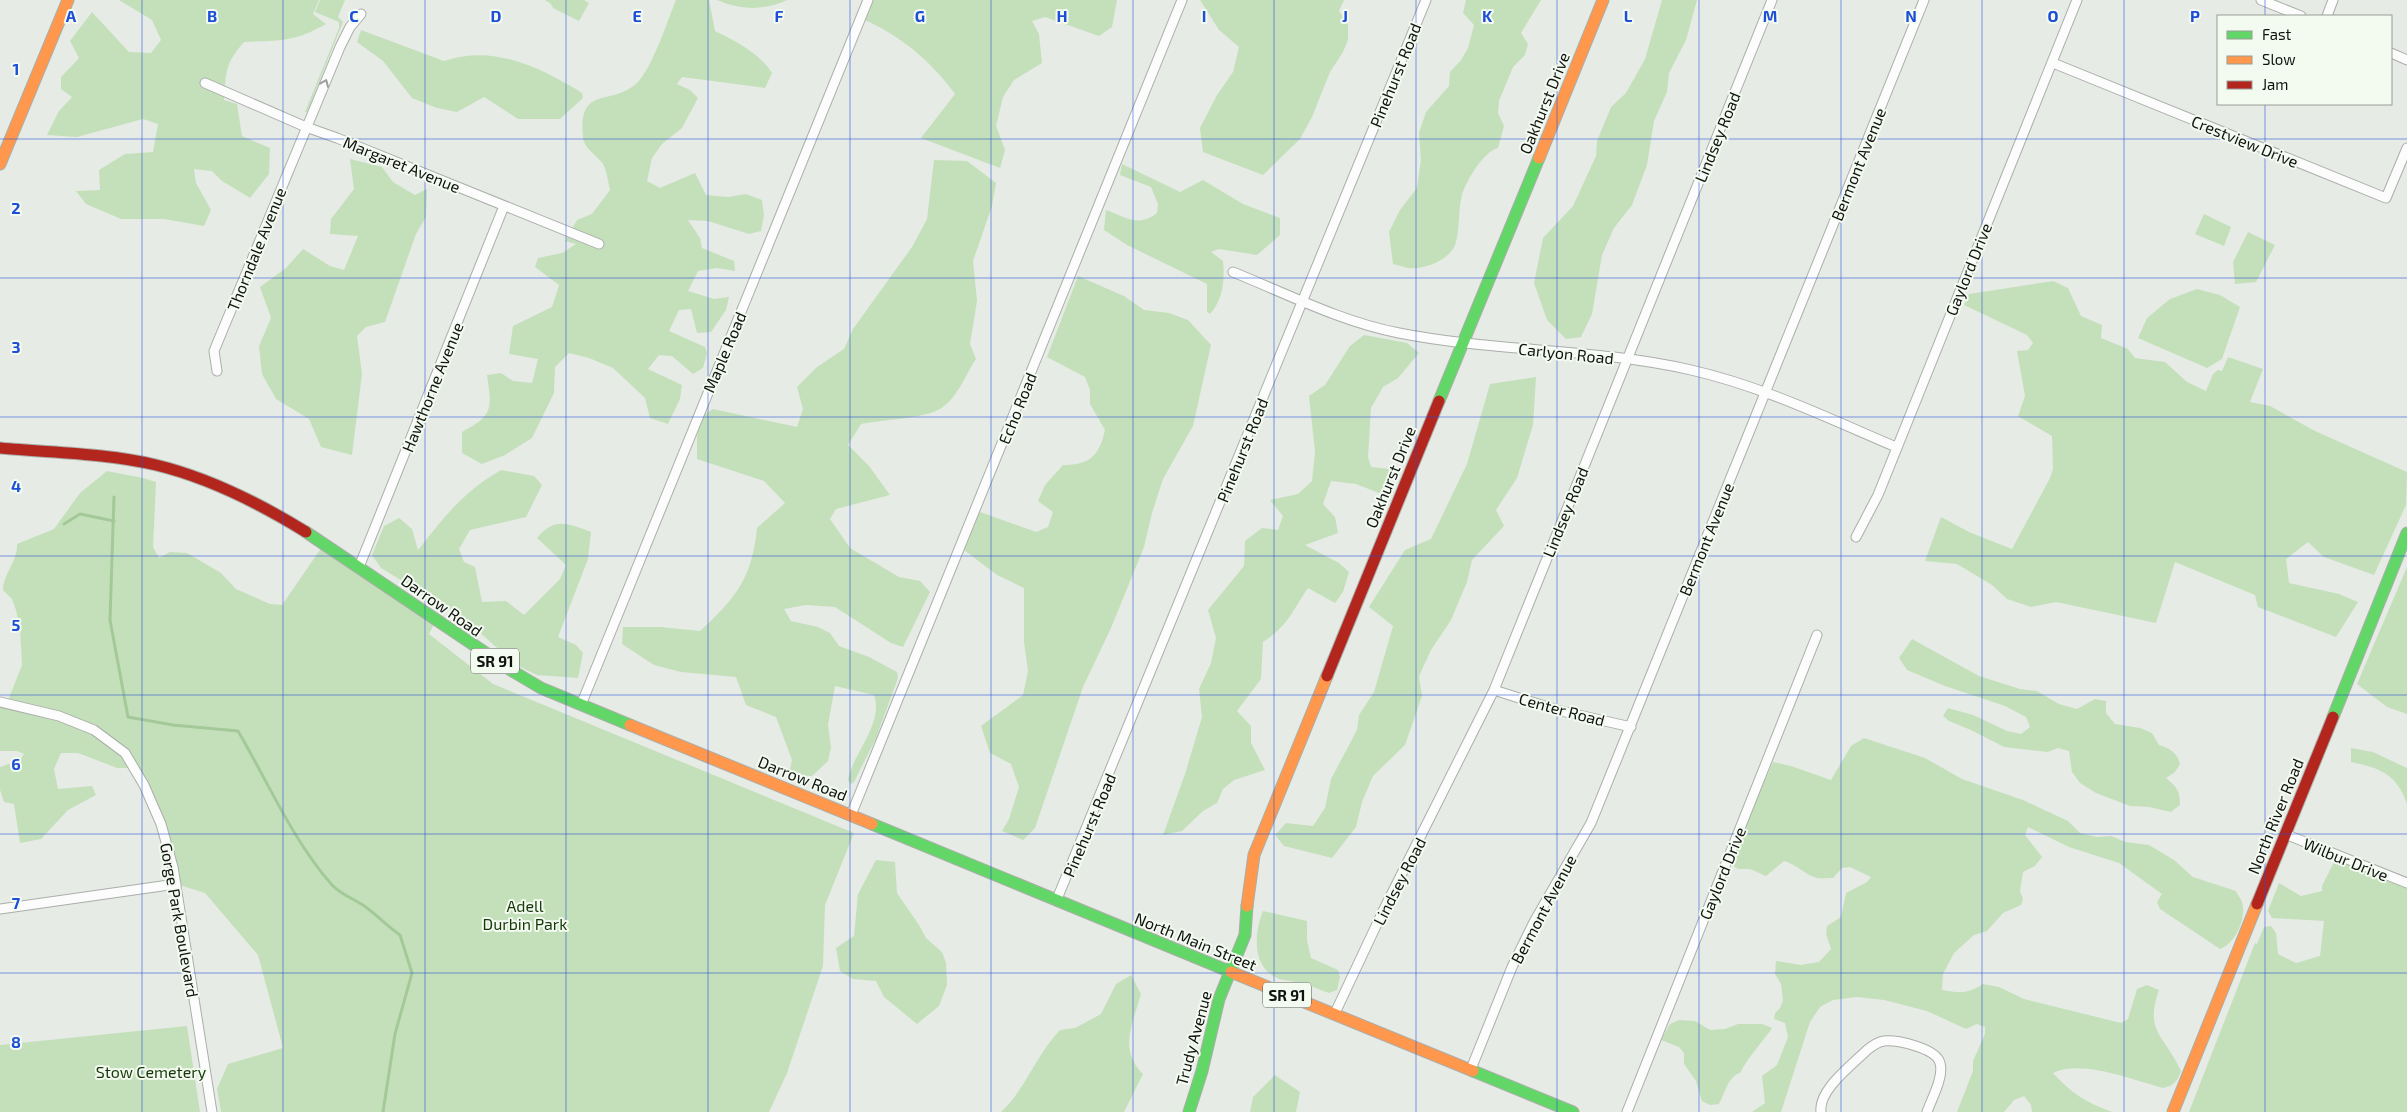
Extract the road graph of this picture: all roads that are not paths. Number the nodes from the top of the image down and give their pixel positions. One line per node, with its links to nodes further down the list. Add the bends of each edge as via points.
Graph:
1 (68, 0): 20 (main road)
2 (868, 0): 37 (street, Maple Road)
3 (1182, 0): 39 (street, Echo Road)
4 (1426, 0): 24 (street, Pinehurst Road)
5 (1603, 0): 25 (main road, Oakhurst Drive)
6 (1772, 0): 26 (street, Lindsey Road)
7 (1924, 0): 28 (street, Bermont Avenue)
8 (2077, 0): 16 (street, Gaylord Drive)
9 (2261, 0): 12 (street)
10 (2334, 0): 13 (street)
11 (361, 14): 18 (street, Thorndale Avenue, one-way to 11, via 343,41)
12 (2298, 15)
13 (2327, 15)
14 (2392, 53): 15 (street)
15 (2407, 60)
16 (2053, 63): 19 (street, Crestview Drive, via 2386,198); 29 (street, Gaylord Drive)
17 (205, 83): 18 (street, Margaret Avenue)
18 (306, 127): 21 (street, Margaret Avenue); 27 (street, Thorndale Avenue, via 214,351)
19 (2407, 148)
20 (0, 164)
21 (504, 206): 22 (street, Margaret Avenue); 33 (street, Hawthorne Avenue)
22 (599, 244)
23 (1233, 272): 24 (street, Carlyon Road)
24 (1303, 300): 25 (street, Carlyon Road, via 1374,327); 44 (street, Pinehurst Road)
25 (1462, 343): 26 (street, Carlyon Road); 46 (main road, Oakhurst Drive, via 1254,855 1246,930)
26 (1626, 360): 28 (street, Carlyon Road, via 1693,370); 35 (street, Lindsey Road)
27 (217, 371)
28 (1766, 393): 29 (street, Carlyon Road); 38 (street, Bermont Avenue)
29 (1896, 447): 32 (street, Gaylord Drive, via 1872,509)
30 (0, 448): 33 (main road, Darrow Road / SR 91, via 134,460 175,469 226,487 275,512)
31 (2407, 533): 40 (main road, North River Road)
32 (1856, 537)
33 (359, 567): 37 (main road, Darrow Road / SR 91, via 508,670)
34 (1817, 635): 52 (street, Gaylord Drive)
35 (1494, 690): 38 (street, Center Road, via 1558,710); 47 (street, Lindsey Road, via 1383,911)
36 (0, 702): 43 (street, Gorge Park Boulevard, via 80,724 125,753 155,809 168,846)
37 (581, 705): 39 (main road, Darrow Road / SR 91)
38 (1631, 727): 48 (street, Bermont Avenue, via 1591,823 1512,967)
39 (851, 815): 41 (main road, Darrow Road / SR 91)
40 (2285, 834): 42 (street, Wilbur Drive); 55 (main road, North River Road)
41 (1002, 876): 44 (main road, North Main Street / SR 91)
42 (2407, 883)
43 (176, 884): 45 (street); 49 (street, Gorge Park Boulevard)
44 (1057, 899): 46 (main road, North Main Street / SR 91)
45 (0, 909)
46 (1229, 972): 47 (main road, North Main Street / SR 91); 50 (main road, Trudy Avenue)
47 (1336, 1013): 48 (main road, North Main Street / SR 91)
48 (1471, 1069): 51 (main road, North Main Street / SR 91)
49 (212, 1112)
50 (1189, 1112)
51 (1573, 1112)
52 (1627, 1112)
53 (1821, 1112): 54 (street, via 1828,1089 1867,1050 1884,1041 1924,1049 1936,1056 1940,1071)
54 (1927, 1112)
55 (2173, 1112)

